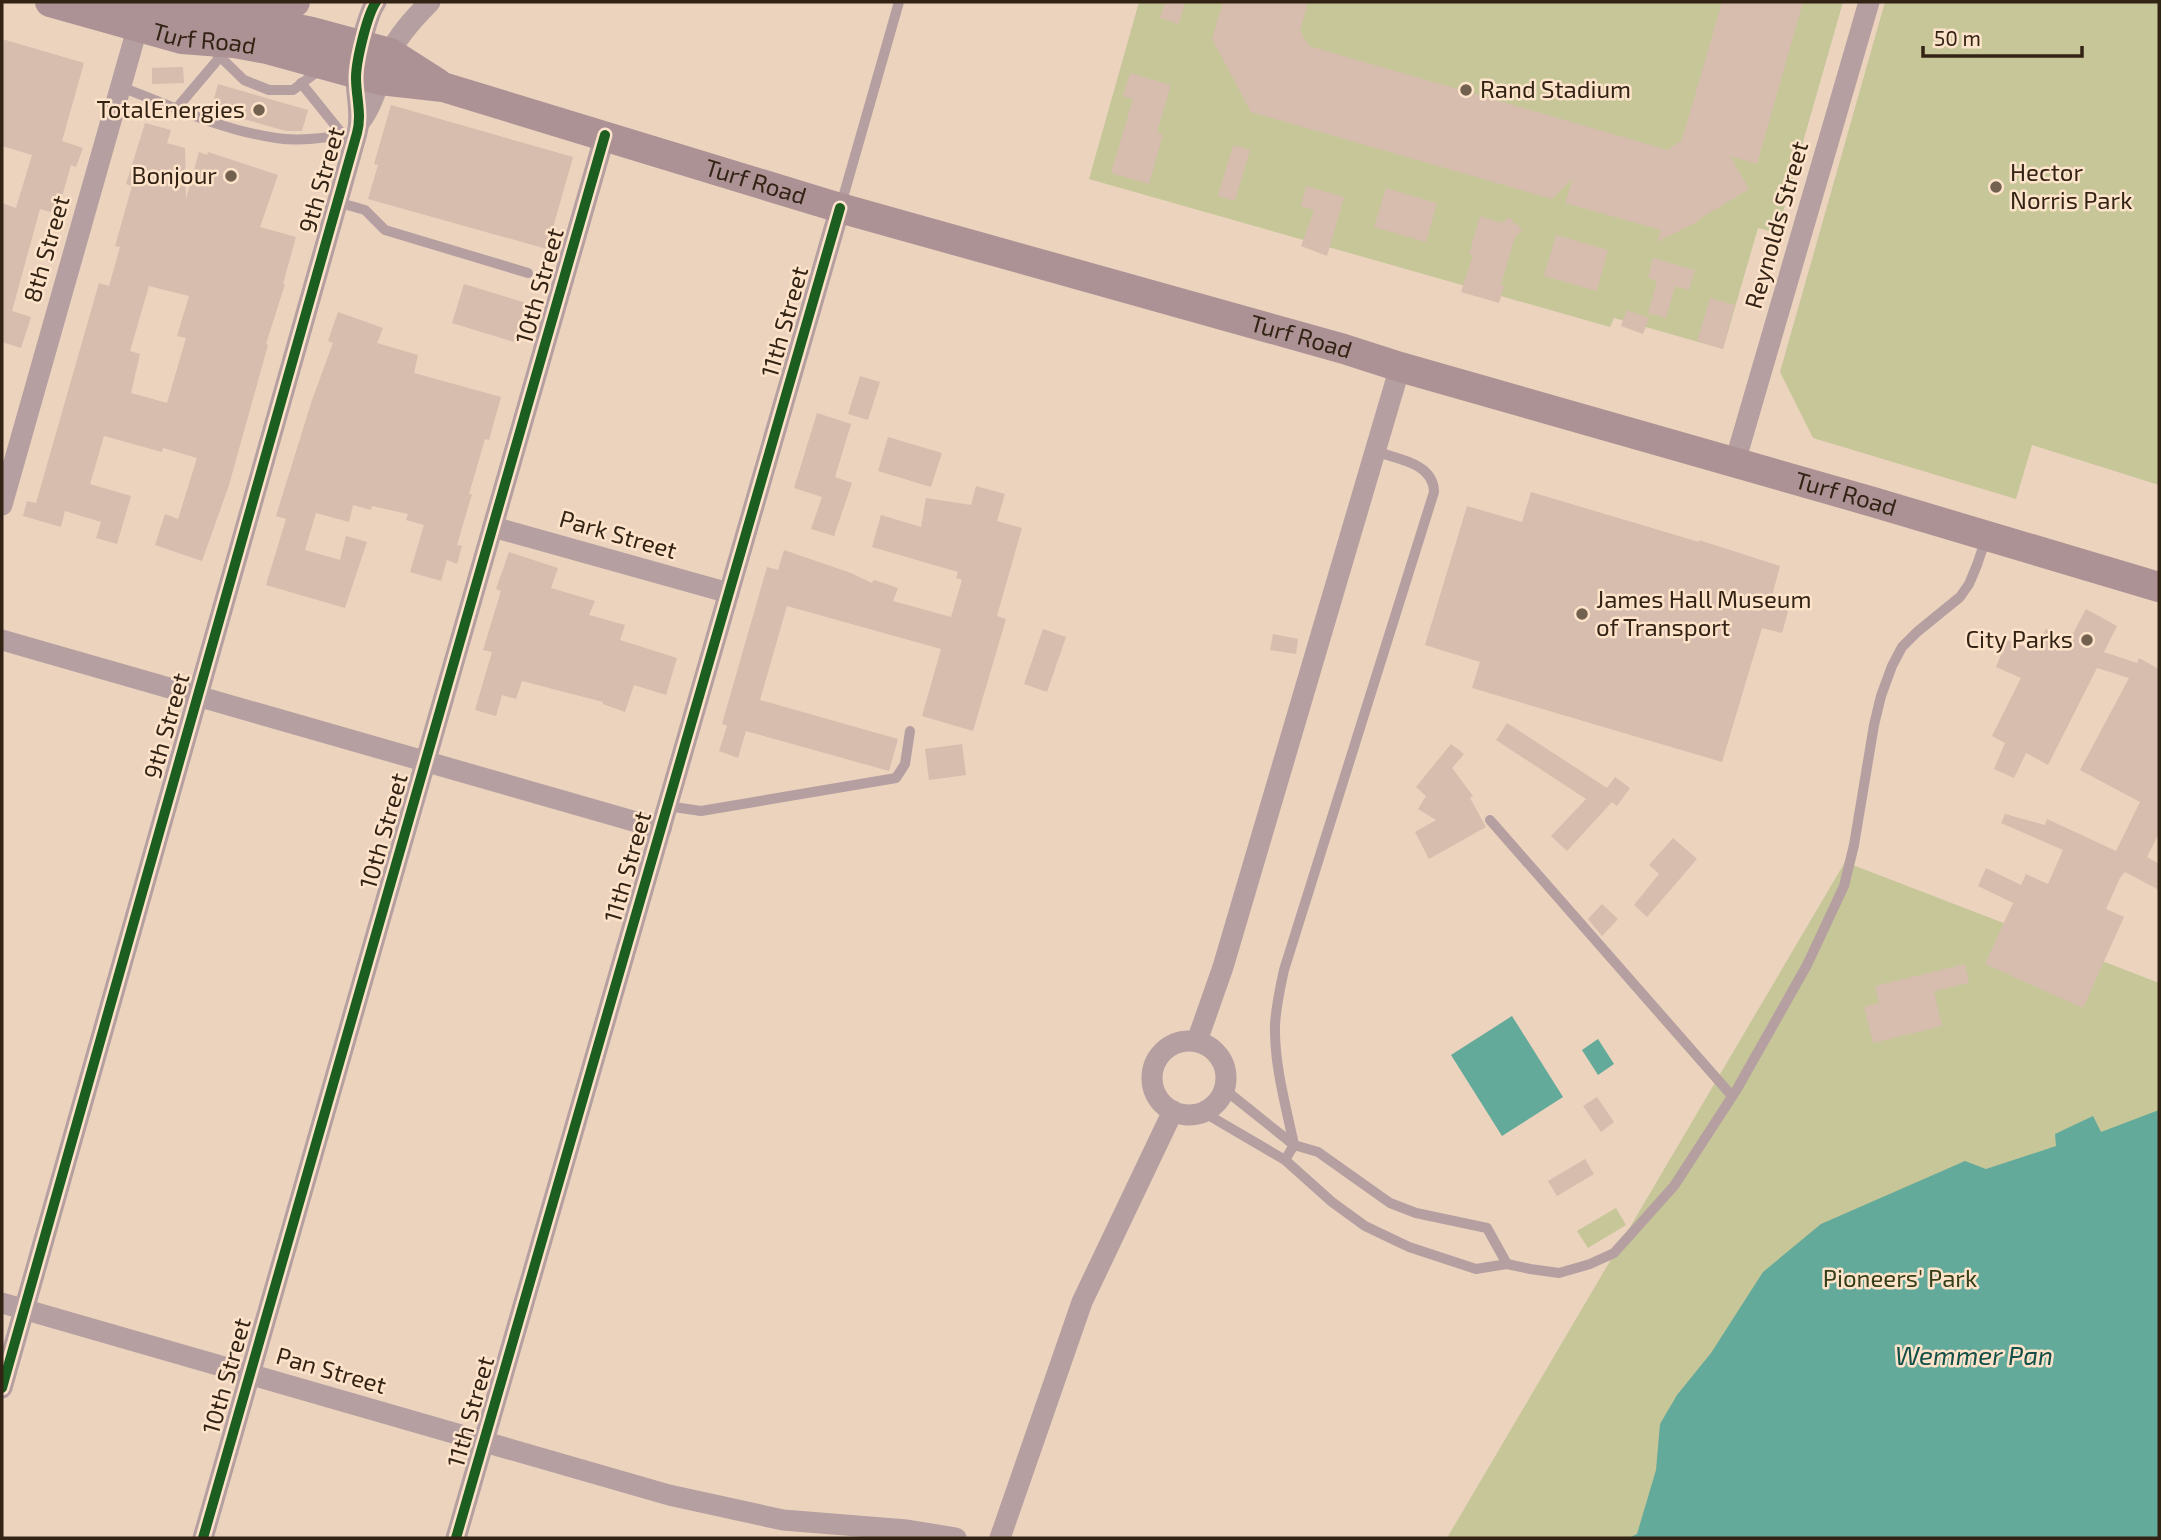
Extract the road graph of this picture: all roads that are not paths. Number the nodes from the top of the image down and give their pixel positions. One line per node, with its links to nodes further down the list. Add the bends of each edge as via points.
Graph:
1 (50, 2): 7 (main road, Turf Road)
2 (295, 2): 8 (main road)
3 (376, 2): 10 (street, via 368,19)
4 (430, 2): 10 (street)
5 (899, 2): 18 (lane)
6 (1869, 2): 22 (street, Reynolds Street)
7 (132, 13): 8 (main road, Turf Road); 9 (main road, Turf Road, via 181,40); 13 (street, 8th Street)
8 (235, 16): 10 (main road, Turf Road, via 286,25)
9 (212, 50): 11 (main road, Turf Road, via 234,43); 12 (lane, via 244,80 269,90 293,90); 14 (lane)
10 (372, 63): 11 (main road, Turf Road); 15 (street, 9th Street, via 369,110); 16 (main road, Turf Road)
11 (327, 64): 12 (lane)
12 (301, 83): 15 (lane)
13 (121, 87): 14 (lane); 23 (street, 8th Street)
14 (176, 109): 15 (lane, via 213,124 277,138 318,139)
15 (353, 130): 17 (street, 9th Street)
16 (605, 135): 18 (main road, Turf Road); 24 (street, 10th Street)
17 (337, 202): 19 (lane, via 365,210 385,230); 29 (street, 9th Street)
18 (840, 208): 20 (main road, Turf Road); 27 (street, 11th Street)
19 (528, 273)
20 (1400, 367): 21 (street); 22 (main road, Turf Road)
21 (1374, 451): 35 (street, via 1223,967); 40 (lane, via 1430,474 1434,492 1282,980 1275,1027 1277,1066)
22 (1735, 462): 25 (main road, Turf Road)
23 (2, 505)
24 (493, 527): 27 (street, Park Street); 31 (street, 10th Street)
25 (1987, 536): 26 (main road, Turf Road); 37 (lane, via 1960,597 1902,647 1892,666 1874,725 1844,886 1807,965)
26 (2159, 587)
27 (729, 593): 32 (street, 11th Street)
28 (2, 640): 29 (street)
29 (197, 696): 31 (street); 44 (street, 9th Street)
30 (910, 731): 32 (lane, via 905,764 896,778 701,811)
31 (425, 761): 34 (street); 45 (street, 10th Street)
32 (667, 806): 34 (street, 11th Street)
33 (1490, 820): 37 (lane)
34 (661, 829): 47 (street, 11th Street)
35 (1197, 1041): 36 (street, via 1221,1059); 38 (street, via 1175,1043 1157,1057 1153,1067 1153,1088)
36 (1224, 1088): 39 (street, via 1213,1106); 40 (lane)
37 (1732, 1096): 42 (lane, via 1674,1186 1614,1253 1559,1273)
38 (1172, 1111): 39 (street); 51 (street, via 1082,1302)
39 (1203, 1112): 41 (lane)
40 (1294, 1145): 41 (lane); 42 (lane, via 1318,1152 1390,1203 1487,1228)
41 (1285, 1160): 42 (lane, via 1351,1216 1390,1239 1476,1269)
42 (1507, 1264)
43 (2, 1303): 44 (street, Pan Street)
44 (24, 1309): 45 (street, Pan Street); 46 (street, 9th Street)
45 (250, 1374): 47 (street, Pan Street); 48 (street, 10th Street)
46 (2, 1388)
47 (484, 1442): 49 (street, 11th Street); 50 (street, Pan Street, via 669,1495 783,1520)
48 (203, 1538)
49 (456, 1538)
50 (956, 1538)
51 (1000, 1538)

